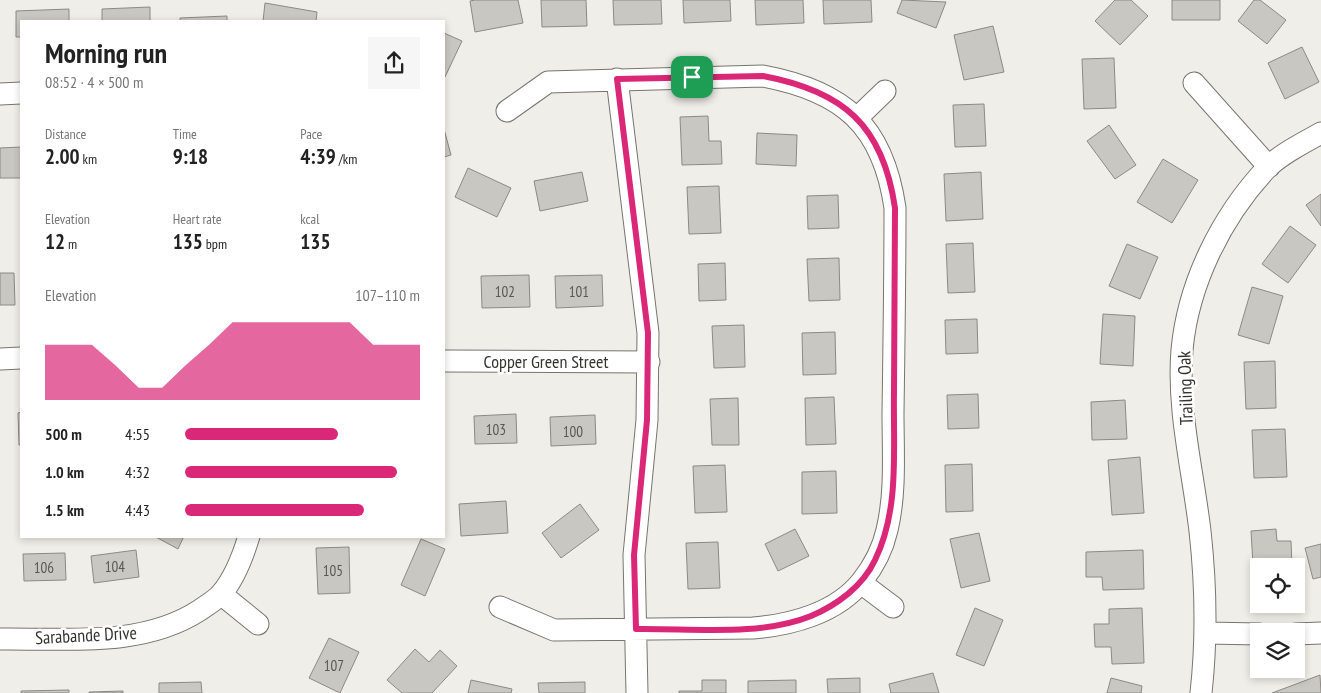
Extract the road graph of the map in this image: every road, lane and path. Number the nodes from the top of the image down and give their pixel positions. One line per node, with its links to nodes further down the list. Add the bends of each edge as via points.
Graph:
1 (617, 79): 6 (street, via 548,82); 7 (street, via 763,76 794,82 825,94); 13 (street, via 646,299)
2 (1194, 82): 9 (street)
3 (885, 91): 7 (street)
4 (20, 93): 5 (street)
5 (0, 94)
6 (507, 111)
7 (858, 118): 15 (street, via 883,157 895,208 891,507 887,531 878,554)
8 (1321, 133): 9 (street, Trailing Oak)
9 (1268, 167): 21 (street, Trailing Oak, via 1231,215 1207,259 1193,296 1182,350 1182,397 1200,532)
10 (20, 358): 11 (street)
11 (0, 359)
12 (445, 361): 13 (street, Copper Green Street)
13 (649, 362): 20 (street, via 647,420 634,555)
14 (248, 538): 16 (street, Sarabande Drive, via 235,573)
15 (861, 583): 18 (street); 20 (street, via 832,605 780,626)
16 (221, 594): 19 (street); 25 (street, Sarabande Drive, via 185,620 128,637)
17 (500, 607): 20 (street, via 554,630)
18 (893, 608)
19 (258, 624)
20 (636, 629): 26 (street)
21 (1207, 633): 23 (street); 27 (street, Trailing Oak)
22 (1321, 633): 24 (street)
23 (1250, 634)
24 (1305, 634)
25 (0, 639)
26 (637, 693)
27 (1201, 693)

